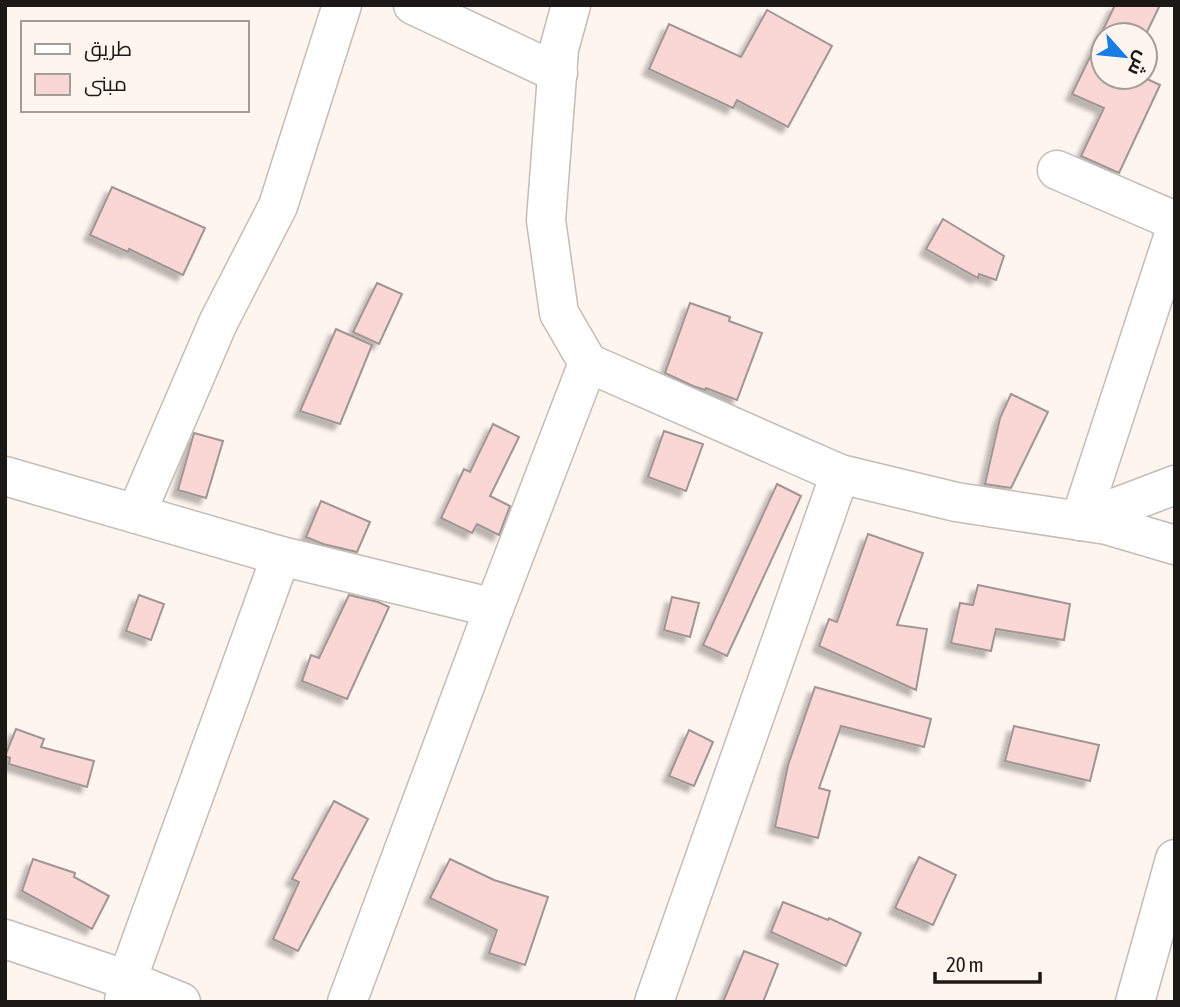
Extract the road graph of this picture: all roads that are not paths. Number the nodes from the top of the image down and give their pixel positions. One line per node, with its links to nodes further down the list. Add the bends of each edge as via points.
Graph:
1 (342, 5): 12 (street, via 278,206 218,323)
2 (413, 5): 4 (street)
3 (571, 5): 4 (street, via 559,49)
4 (558, 74): 8 (street, via 546,220 559,313)
5 (1057, 170): 6 (street)
6 (1175, 221)
7 (1175, 231): 13 (street)
8 (588, 363): 9 (street); 16 (street)
9 (840, 474): 13 (street, via 956,502); 22 (street)
10 (5, 476): 12 (street)
11 (1175, 485): 13 (street)
12 (136, 514): 15 (street)
13 (1080, 521): 14 (street)
14 (1175, 545)
15 (281, 556): 16 (street); 19 (street)
16 (494, 608): 21 (street)
17 (1175, 859): 23 (street)
18 (5, 939): 19 (street)
19 (126, 991): 20 (street)
20 (181, 1002)
21 (347, 1002)
22 (654, 1002)
23 (1135, 1002)

